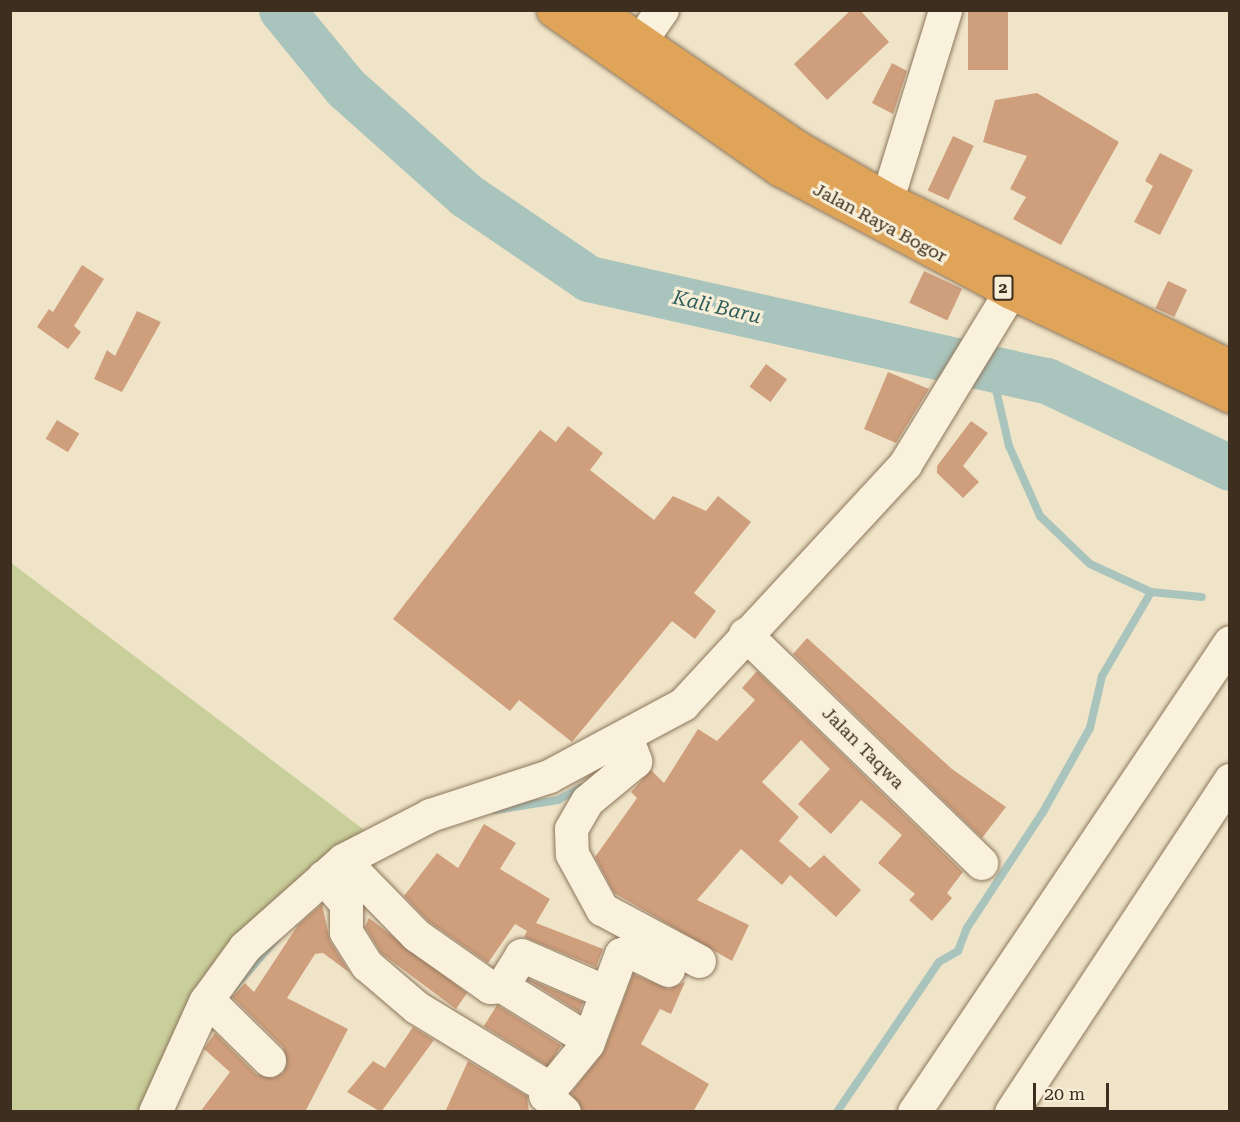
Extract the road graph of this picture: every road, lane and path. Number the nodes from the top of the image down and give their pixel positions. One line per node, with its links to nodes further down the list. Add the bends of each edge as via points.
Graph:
1 (553, 10): 7 (highway, Jalan Raya Bogor / 2, via 782,170)
2 (596, 10): 5 (highway, Jalan Raya Bogor / 2)
3 (662, 10): 5 (street)
4 (945, 10): 6 (street)
5 (640, 41): 6 (highway, Jalan Raya Bogor / 2, via 797,147)
6 (887, 199): 8 (highway, Jalan Raya Bogor / 2)
7 (1010, 292): 9 (highway, Jalan Raya Bogor / 2); 10 (street, via 905,464)
8 (1230, 366)
9 (1230, 396)
10 (755, 642): 12 (street); 14 (street, Jalan Taqwa)
11 (1230, 642): 23 (street)
12 (630, 746): 15 (street, via 430,815); 17 (street, via 587,801 571,829 572,854 602,909 692,969 626,951)
13 (1230, 780): 24 (street)
14 (981, 863)
15 (338, 874): 16 (street, via 448,960 490,987); 18 (street, via 245,946); 21 (street, via 346,903 348,938 367,965 416,1007)
16 (502, 986): 17 (street, via 521,955); 19 (street)
17 (606, 992): 19 (street)
18 (212, 1004): 20 (street); 22 (street)
19 (588, 1040): 21 (street)
20 (268, 1060)
21 (556, 1100)
22 (155, 1112)
23 (914, 1112)
24 (1011, 1112)

